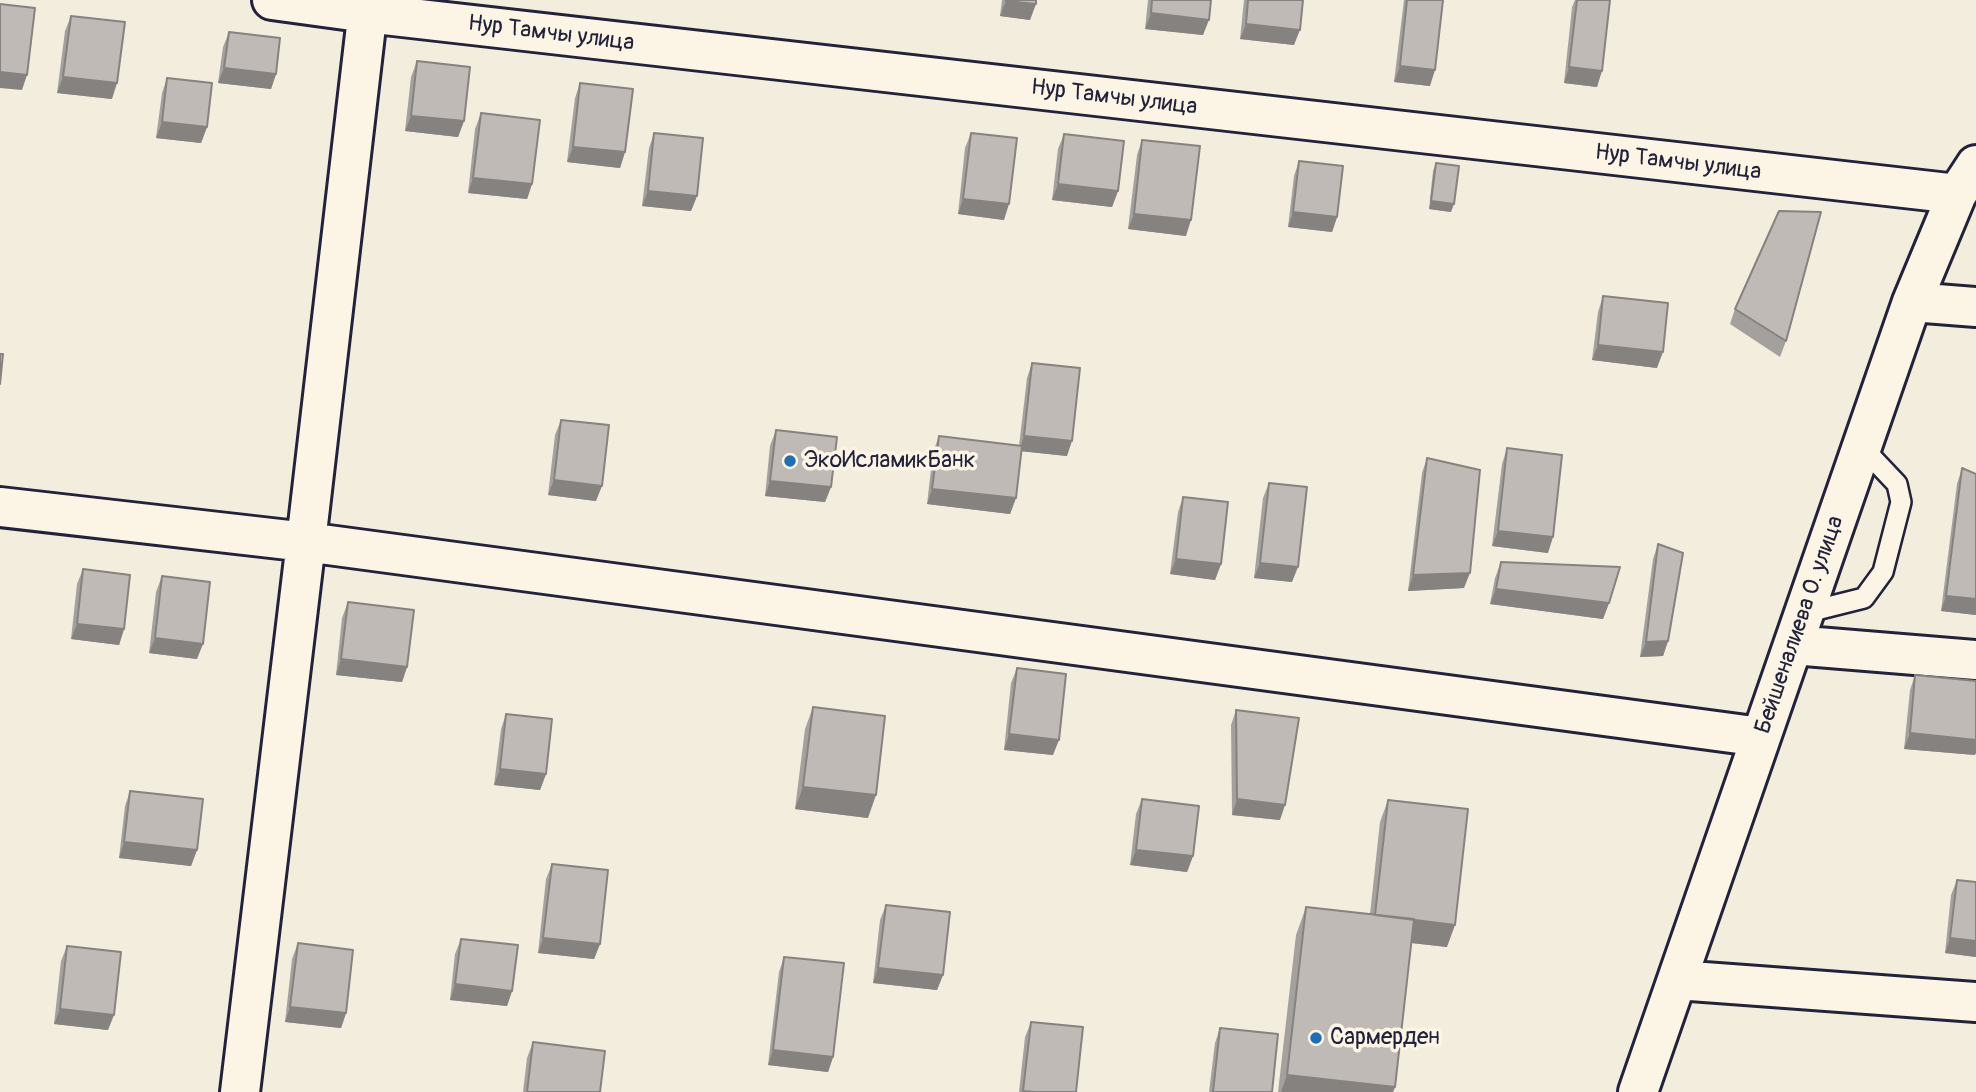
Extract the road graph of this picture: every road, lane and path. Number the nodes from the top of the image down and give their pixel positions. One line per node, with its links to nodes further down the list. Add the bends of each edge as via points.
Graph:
1 (272, 0): 2 (street, Нур Тамчы улица)
2 (368, 6): 3 (street, Нур Тамчы улица); 8 (street)
3 (1966, 180): 4 (street, Бейшеналиева О. улица)
4 (1912, 302): 5 (street); 6 (street, Бейшеналиева О. улица)
5 (1976, 307)
6 (1862, 447): 9 (street, Бейшеналиева О. улица); 9 (lane, via 1897,484 1901,502 1883,572 1864,598)
7 (0, 507): 8 (street)
8 (306, 542): 11 (street); 14 (street)
9 (1798, 629): 10 (street); 11 (street, Бейшеналиева О. улица)
10 (1976, 660)
11 (1761, 737): 12 (street, Бейшеналиева О. улица)
12 (1677, 980): 13 (street); 15 (street, Бейшеналиева О. улица)
13 (1976, 1002)
14 (240, 1092)
15 (1638, 1092)

